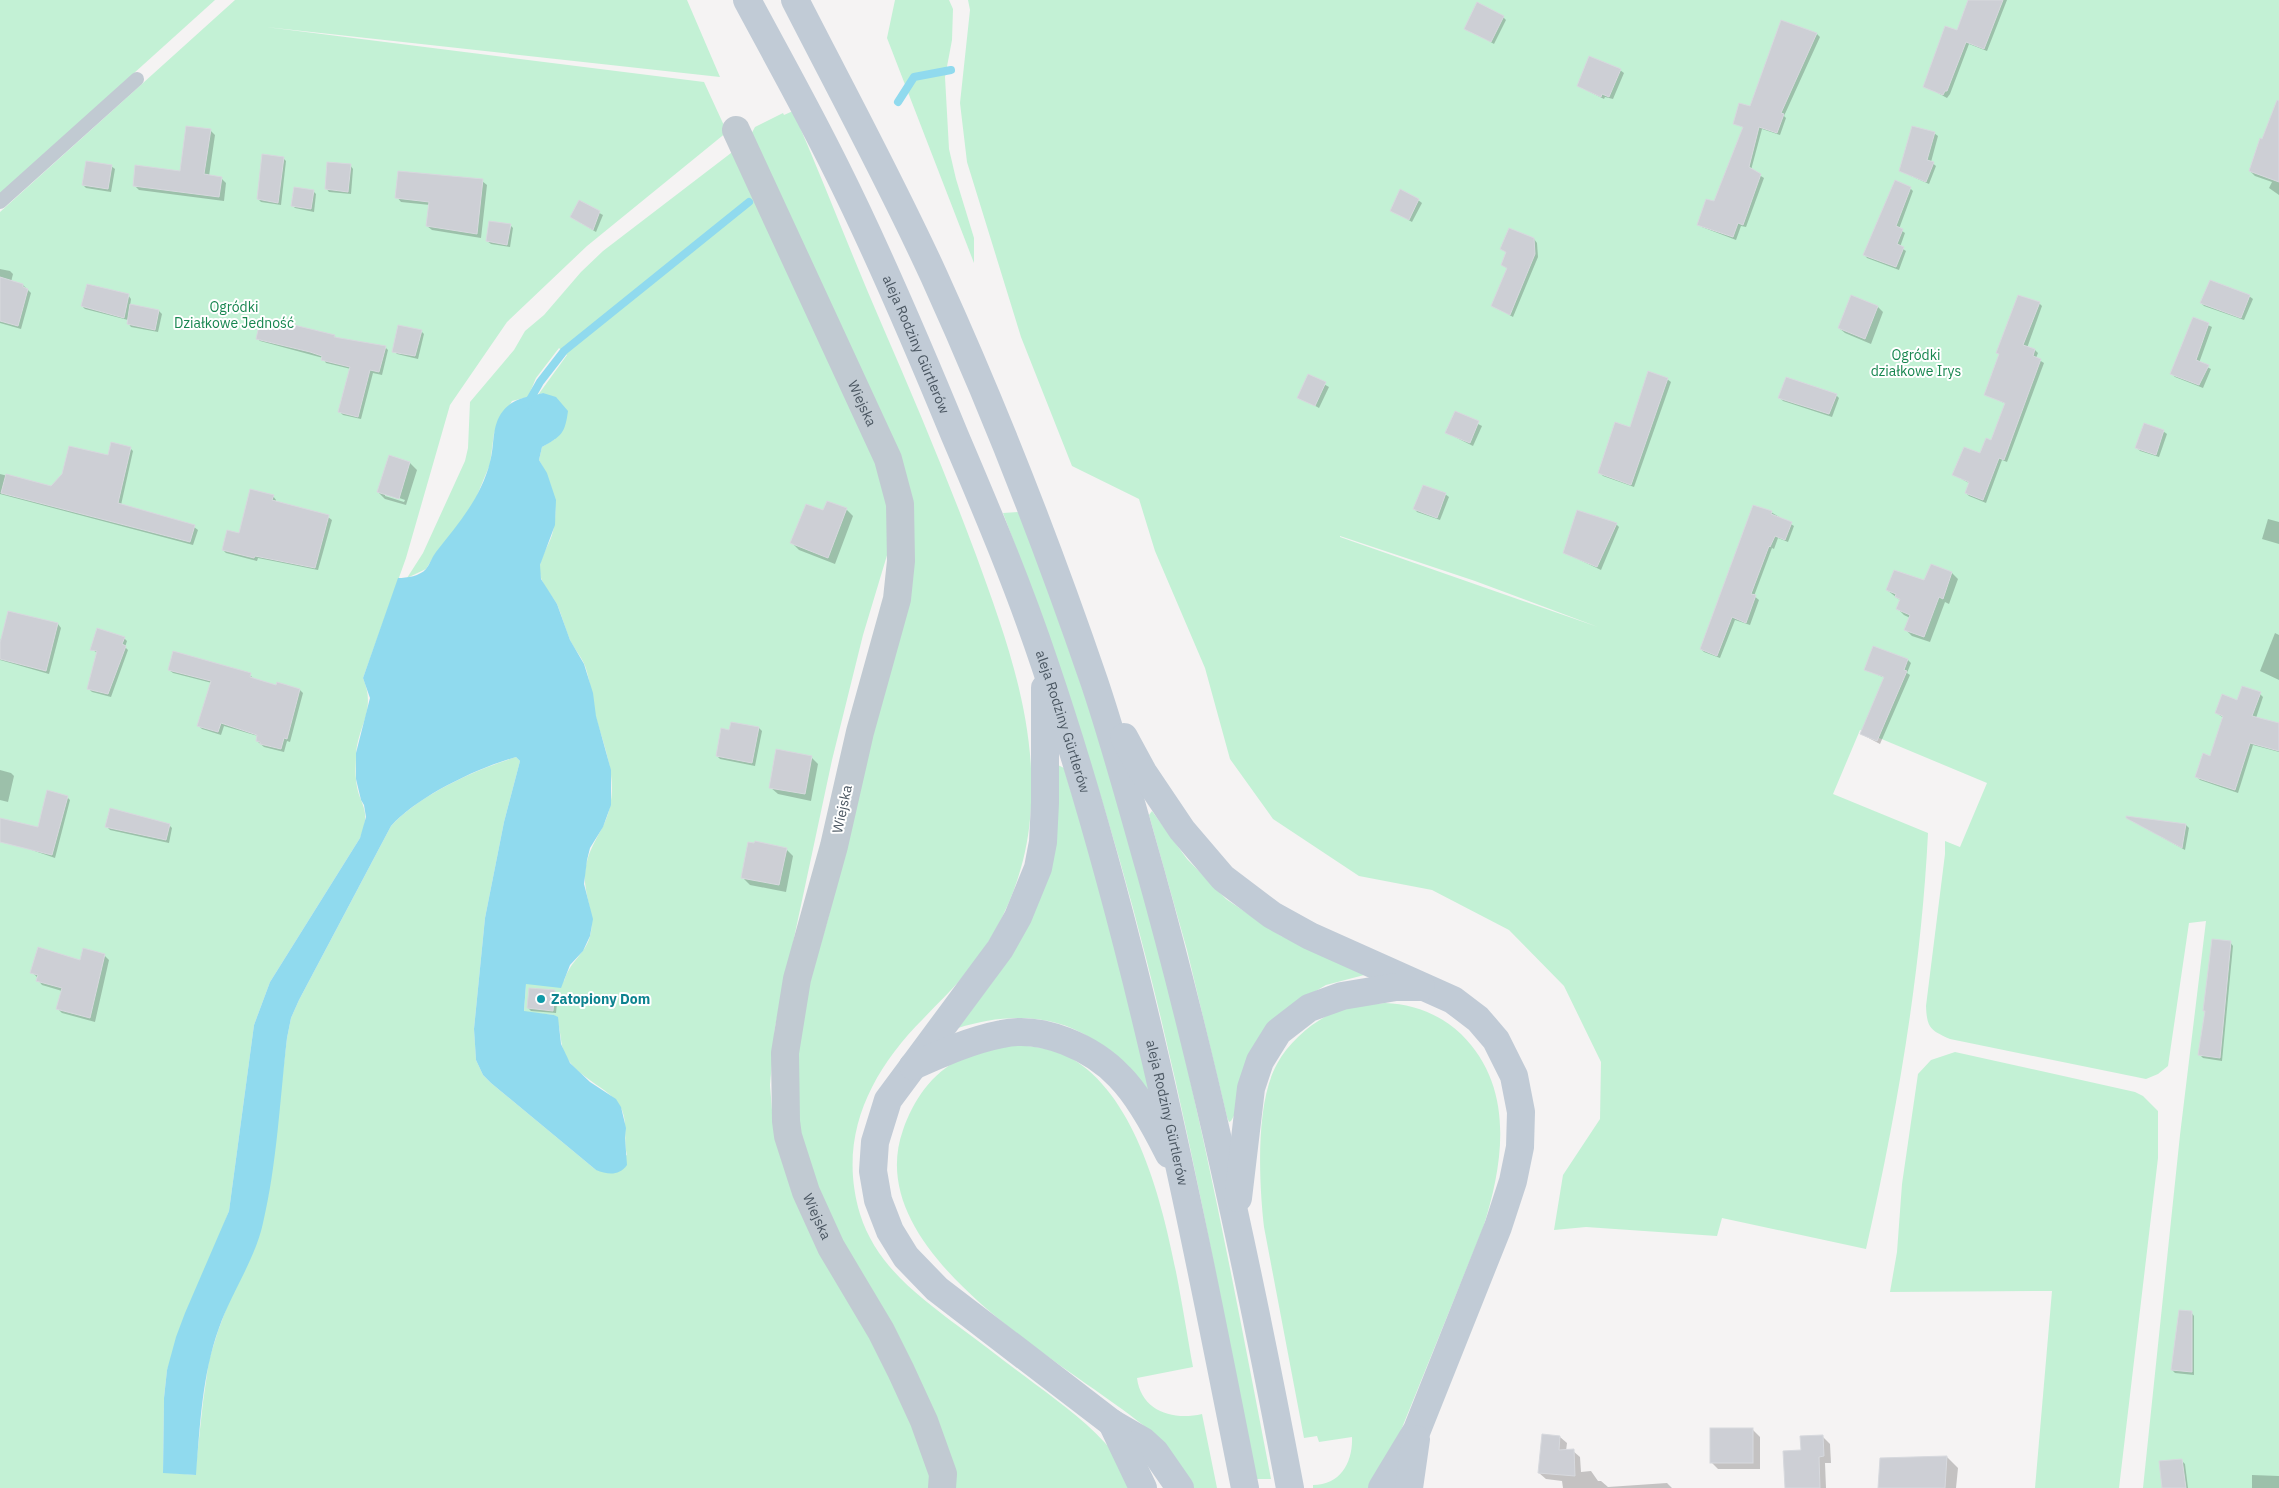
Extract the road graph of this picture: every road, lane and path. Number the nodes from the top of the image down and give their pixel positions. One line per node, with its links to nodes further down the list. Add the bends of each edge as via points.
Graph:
1 (747, 0): 6 (main road, aleja Rodziny Gürtlerów, via 837,169 905,316 989,516)
2 (795, 0): 7 (main road, via 934,275 1019,476)
3 (137, 79): 5 (lane)
4 (736, 130): 16 (street, Wiejska, via 888,459 900,504 901,561 896,599 797,979 785,1052 786,1121 806,1192 830,1247 881,1331 924,1421 943,1474)
5 (0, 202)
6 (1044, 662): 9 (main road, via 1045,803 1038,868 1018,917 1000,949); 10 (main road, aleja Rodziny Gürtlerów, via 1121,917)
7 (1094, 683): 8 (main road, via 1143,772 1182,830 1223,878 1272,915 1302,932); 11 (main road, via 1178,971)
8 (1427, 988): 11 (main road, via 1396,987 1342,996 1309,1008 1278,1032 1260,1061 1251,1088); 13 (main road, via 1453,1000 1478,1019 1496,1040 1514,1076 1521,1112 1520,1147 1498,1227)
9 (911, 1066): 10 (main road, via 956,1047 1004,1033 1045,1035 1079,1048 1122,1078 1164,1143); 12 (main road, via 888,1100 875,1142 873,1171 878,1200 890,1231 906,1257 937,1289)
10 (1186, 1187): 14 (main road, aleja Rodziny Gürtlerów)
11 (1235, 1222): 15 (main road)
12 (1112, 1423): 17 (main road); 18 (main road, via 1155,1452)
13 (1417, 1430): 19 (main road); 20 (main road)
14 (1244, 1484)
15 (1289, 1484)
16 (942, 1488)
17 (1143, 1488)
18 (1180, 1488)
19 (1382, 1488)
20 (1409, 1488)

